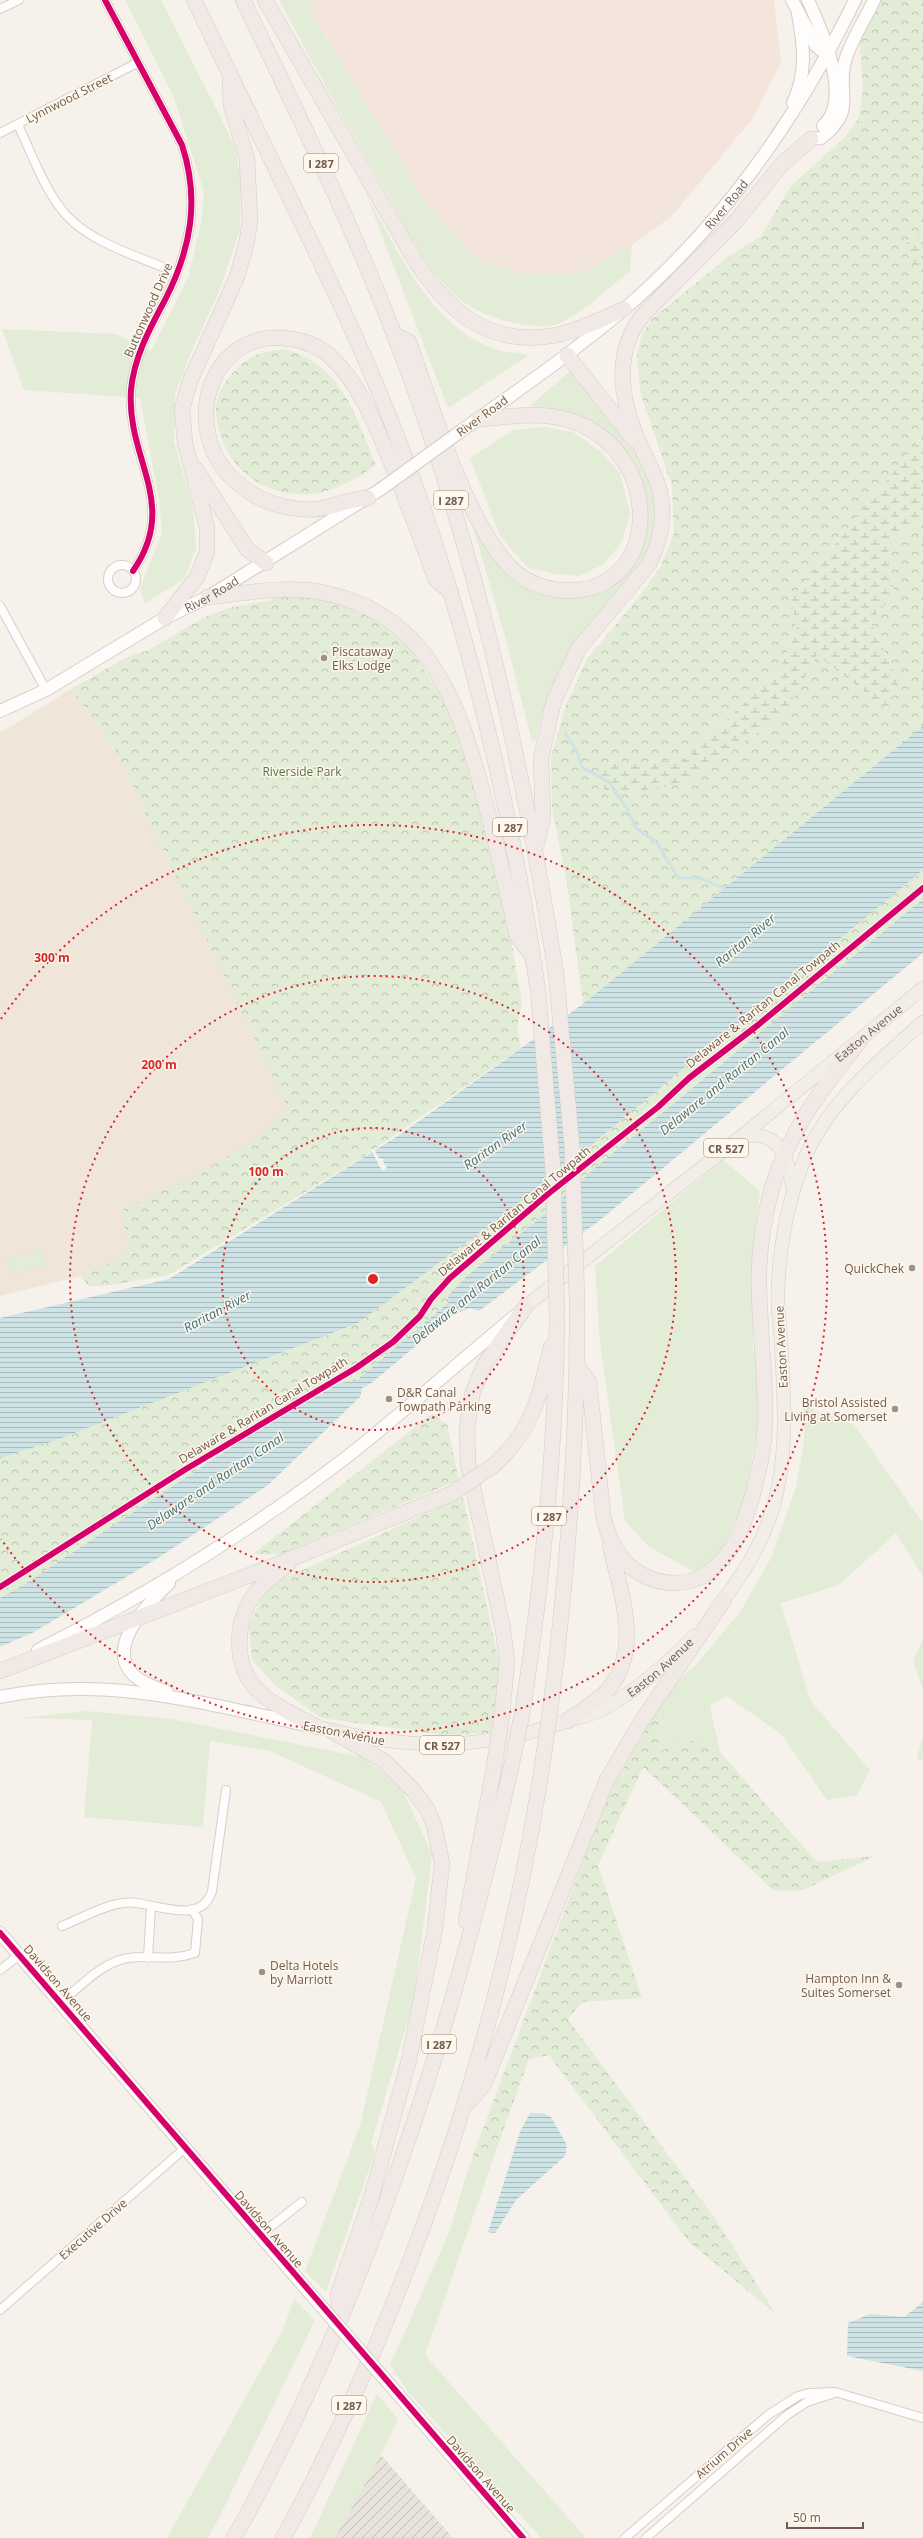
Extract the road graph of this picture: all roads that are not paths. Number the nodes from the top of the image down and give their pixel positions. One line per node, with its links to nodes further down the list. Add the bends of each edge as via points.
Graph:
1 (19, 0): 10 (street)
2 (105, 0): 13 (street, Buttonwood Drive)
3 (194, 0): 14 (highway, I 287)
4 (242, 0): 21 (highway, I 287, via 339,202)
5 (264, 0): 20 (highway, via 408,250 432,287 452,308 482,327 522,338 562,334)
6 (792, 0): 11 (main road)
7 (808, 0): 12 (main road, via 822,32)
8 (855, 0): 12 (main road, River Road)
9 (874, 0): 18 (main road, via 845,62 845,98 841,116 821,138)
10 (0, 9)
11 (798, 14): 12 (main road, via 816,46); 16 (main road, via 804,45 802,78)
12 (828, 56): 16 (main road, River Road); 18 (main road, via 835,79 836,105 827,122)
13 (137, 63): 15 (street, Lynnwood Street); 19 (street, Buttonwood Drive, via 182,145 190,170 193,199 189,237)
14 (229, 72): 25 (highway, via 231,105 247,159 250,222 243,260 230,297 184,396 182,425); 29 (highway, I 287, via 339,300 402,448)
15 (18, 125): 17 (street, Lynnwood Street); 19 (street, via 53,196 67,215 98,238)
16 (781, 130): 20 (main road, River Road, via 713,220 677,259)
17 (0, 133)
18 (811, 139): 24 (highway, via 781,165 737,220 637,322 624,355 622,383 627,408)
19 (177, 273): 28 (street, Buttonwood Drive, via 139,353 134,370 132,412 154,514 150,542)
20 (624, 309): 22 (main road, River Road)
21 (395, 335): 23 (highway, via 409,342 467,496 485,530 510,567 533,584 563,591 592,587 618,571 638,539 642,511 636,482 617,452 590,430 569,420 536,416); 35 (highway, I 287, via 450,494 482,606)
22 (567, 355): 23 (main road, River Road); 24 (highway)
23 (479, 419): 26 (main road, River Road, bridge)
24 (643, 451): 35 (highway, via 653,469 661,499 662,514 658,541 642,575 590,632 579,648 554,700 540,758 544,818)
25 (191, 463): 27 (highway, via 247,549); 32 (highway, via 207,527 207,552 197,577)
26 (368, 498): 27 (main road, River Road); 29 (highway, via 350,499 323,508 282,506 251,494 226,472 209,442 204,410 212,382 229,357 254,341 284,338 301,340 316,346 341,368 360,394 379,434 436,580)
27 (266, 563): 30 (main road, River Road)
28 (133, 571)
29 (452, 592): 36 (highway, I 287, via 482,698 499,774)
30 (208, 597): 32 (main road, River Road); 36 (highway, via 298,590 327,593 360,603 383,615 418,645 430,660 453,701 471,748 517,936)
31 (0, 606): 33 (street)
32 (165, 618): 33 (main road, River Road)
33 (46, 690): 34 (main road, River Road)
34 (0, 711)
35 (536, 848): 45 (highway, I 287, bridge, via 556,973 572,1147)
36 (533, 956): 44 (highway, I 287, bridge, via 553,1170)
37 (923, 988): 39 (main road, Easton Avenue / CR 527)
38 (923, 1022): 42 (main road, Easton Avenue / CR 527, via 848,1093 826,1119 807,1153)
39 (860, 1041): 40 (main road, Easton Avenue / CR 527); 41 (highway, via 812,1102)
40 (738, 1139): 41 (main road, via 762,1136 775,1142); 43 (main road, Easton Avenue / CR 527)
41 (784, 1153): 42 (main road); 46 (highway, via 767,1211 760,1255 765,1420 761,1457 750,1503 735,1542 727,1556 702,1577 684,1582 668,1582 651,1579 637,1572 615,1548)
42 (794, 1190): 49 (main road, Easton Avenue / CR 527, via 783,1244 778,1291 785,1412 780,1476 772,1510 761,1540)
43 (526, 1306): 48 (main road, Easton Avenue / CR 527, via 348,1456 253,1524); 66 (highway, bridge, via 484,1365 472,1395 467,1428 468,1464 503,1629 507,1661 494,1766)
44 (557, 1319): 47 (highway, bridge, via 534,1414 518,1439 494,1465 451,1494); 66 (highway, I 287, bridge, via 558,1375 549,1517 523,1709 486,1882)
45 (578, 1367): 46 (highway, via 589,1382 597,1471); 67 (highway, I 287, bridge, via 571,1511 544,1753 513,1927)
46 (607, 1530): 54 (highway, via 626,1612 627,1633 623,1661 605,1693)
47 (301, 1555): 50 (highway); 55 (highway, via 265,1583 248,1605 242,1620 239,1648 242,1662 256,1688 282,1709)
48 (182, 1569): 50 (main road, via 155,1596); 51 (main road, Easton Avenue / CR 527, via 113,1610)
49 (724, 1600): 54 (main road, Easton Avenue / CR 527, via 698,1632 652,1675 606,1707); 67 (highway, via 641,1722 607,1780 484,2084)
50 (139, 1618): 51 (highway); 53 (main road, via 128,1633 125,1644 124,1655 130,1671 145,1682)
51 (0, 1670)
52 (0, 1697): 53 (main road, Easton Avenue / CR 527, via 31,1690 87,1687 121,1689)
53 (182, 1700): 55 (main road, Easton Avenue / CR 527)
54 (567, 1721): 56 (main road, Easton Avenue / CR 527, via 511,1737 468,1744 402,1743)
55 (317, 1727): 56 (main road, Easton Avenue / CR 527)
56 (332, 1731): 72 (highway, via 384,1761 414,1791 427,1809 434,1825 442,1863 435,1930 409,2060 372,2194 338,2294)
57 (226, 1790): 59 (street, via 212,1891 206,1902)
58 (151, 1906): 59 (street, via 168,1910); 60 (street, via 123,1902); 63 (street)
59 (192, 1909): 63 (street, via 198,1919 195,1953 178,1959)
60 (62, 1926)
61 (0, 1933): 62 (main road, Davidson Avenue)
62 (19, 1955): 64 (street); 65 (main road, Davidson Avenue)
63 (148, 1958): 65 (street, via 128,1958 112,1964)
64 (0, 1970)
65 (60, 2003): 68 (main road, Davidson Avenue)
66 (444, 2027): 72 (highway, I 287, via 404,2154)
67 (466, 2106): 76 (highway, I 287, via 405,2276 354,2396)
68 (184, 2148): 70 (main road, Davidson Avenue); 71 (street, Executive Drive)
69 (302, 2202): 70 (street)
70 (260, 2235): 77 (main road, Davidson Avenue, bridge)
71 (0, 2310)
72 (341, 2317): 75 (highway, I 287, via 280,2448)
73 (835, 2392): 74 (street, Atrium Drive); 78 (street, Atrium Drive, via 809,2393 786,2402); 79 (street, Atrium Drive, via 807,2402 787,2415)
74 (923, 2418)
75 (234, 2538)
76 (283, 2538)
77 (523, 2538)
78 (624, 2538)
79 (646, 2538)

